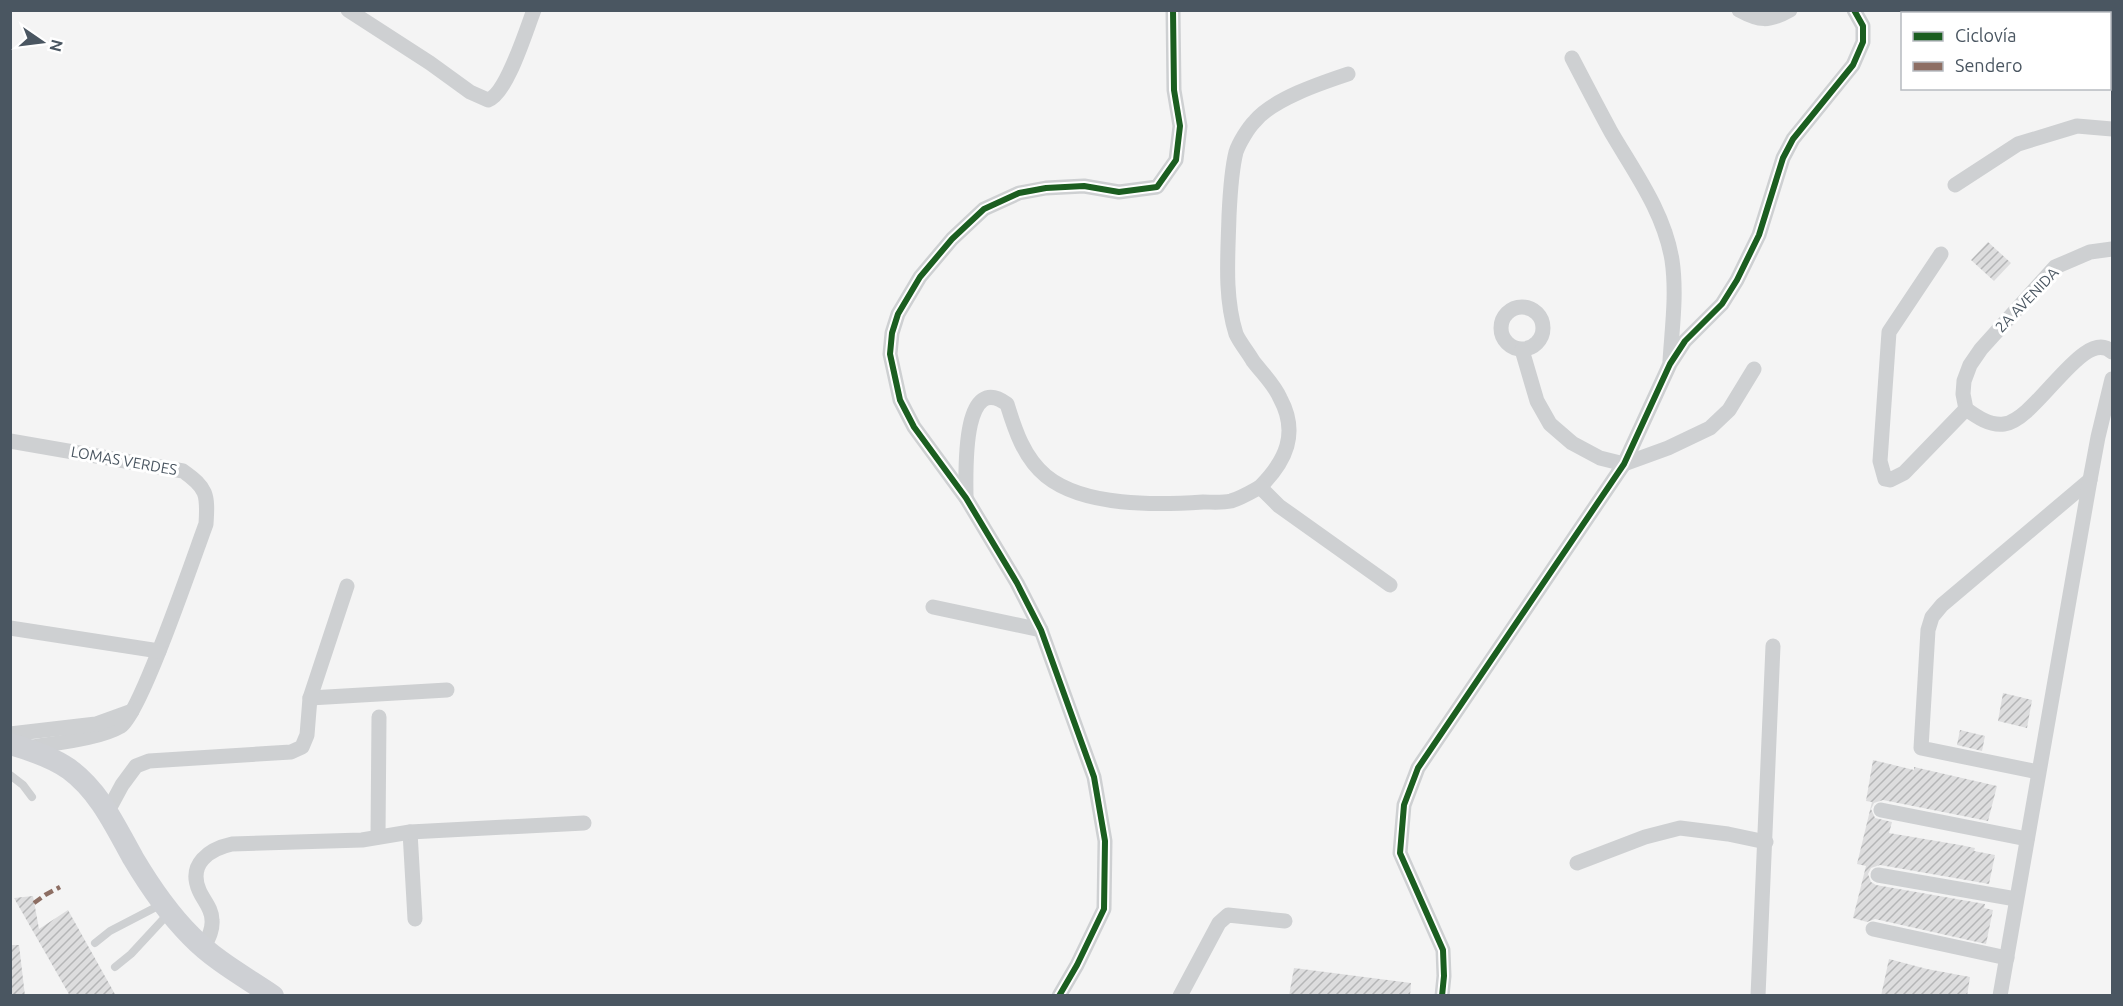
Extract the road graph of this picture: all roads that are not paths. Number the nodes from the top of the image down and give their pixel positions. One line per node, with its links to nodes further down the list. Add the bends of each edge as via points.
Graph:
1 (348, 10): 2 (street, via 470,92 488,100 502,87)
2 (534, 10)
3 (1173, 10): 24 (street, via 1174,90 1180,126 1176,160 1157,187 1119,192 1084,186 1046,188 1002,200 984,209 952,239 920,277 898,314 890,354 900,400 914,427)
4 (1738, 10): 5 (street, via 1755,19 1769,19)
5 (1790, 10)
6 (1854, 10): 15 (street, via 1863,26 1863,42 1853,65 1793,139 1783,158 1759,235 1737,280 1722,304 1685,340)
7 (1572, 58): 15 (street, via 1654,204 1664,230 1675,293)
8 (1348, 74): 23 (street, via 1311,86 1281,102 1255,120 1236,150 1228,250 1231,315 1238,337 1280,396 1290,434 1275,473)
9 (2112, 129): 10 (street, via 2077,126 2018,144)
10 (1955, 185)
11 (2112, 249): 18 (street, 2A AVENIDA, via 2090,252 2055,267 1970,365 1964,381)
12 (1941, 254): 18 (street, via 1889,332 1880,461 1885,479 1904,473)
13 (1522, 350): 21 (street, via 1537,402 1550,424 1572,443 1600,458)
14 (2112, 352): 18 (street, via 2096,346 2084,353 2016,421 1989,422)
15 (1670, 364): 21 (street)
16 (1754, 369): 21 (street, via 1729,410 1710,428)
17 (2112, 379): 19 (street)
18 (1966, 409)
19 (2105, 439): 22 (street)
20 (10, 441): 31 (street, LOMAS VERDES, via 183,471 201,484 207,504 206,524)
21 (1624, 464): 60 (street, via 1418,768 1404,805 1400,853 1443,950)
22 (2090, 480): 36 (street); 36 (street, via 1942,605 1928,630 1921,747)
23 (1260, 488): 24 (street, via 1231,501 1179,504 1097,498 1070,490 1047,477 1033,463 1007,404 987,397 980,402 970,425); 25 (street, via 1279,506)
24 (966, 498): 29 (street)
25 (1390, 585)
26 (347, 586): 33 (street)
27 (933, 607): 29 (street)
28 (10, 628): 31 (street)
29 (1041, 630): 58 (street, via 1094,777 1105,841 1104,909)
30 (1773, 645): 45 (street)
31 (159, 651): 35 (street, LOMAS VERDES, via 123,724 105,733)
32 (447, 690): 33 (street)
33 (310, 698): 40 (street, via 302,747 277,753 149,761 136,766)
34 (379, 717): 43 (street)
35 (15, 742): 40 (main road, via 68,768)
36 (2038, 772): 44 (street)
37 (10, 775): 38 (lane)
38 (32, 796)
39 (1881, 810): 44 (street)
40 (108, 812): 49 (main road)
41 (584, 824): 42 (street)
42 (410, 832): 43 (street); 50 (street)
43 (378, 837): 54 (street, via 232,844 208,852 201,861 196,881 213,921)
44 (2027, 839): 48 (street)
45 (1766, 842): 46 (street, via 1680,828); 61 (street)
46 (1577, 863)
47 (1878, 874): 48 (street)
48 (2016, 899): 55 (street)
49 (167, 907): 53 (lane, via 110,931); 54 (main road); 56 (lane, via 131,954)
50 (415, 919)
51 (1285, 921): 59 (street, via 1228,915 1219,923)
52 (1872, 929): 55 (street)
53 (95, 943)
54 (204, 947): 57 (main road)
55 (2007, 958): 62 (street)
56 (115, 967)
57 (273, 996)
58 (1059, 996)
59 (1180, 996)
60 (1442, 996)
61 (1758, 996)
62 (2000, 996)

